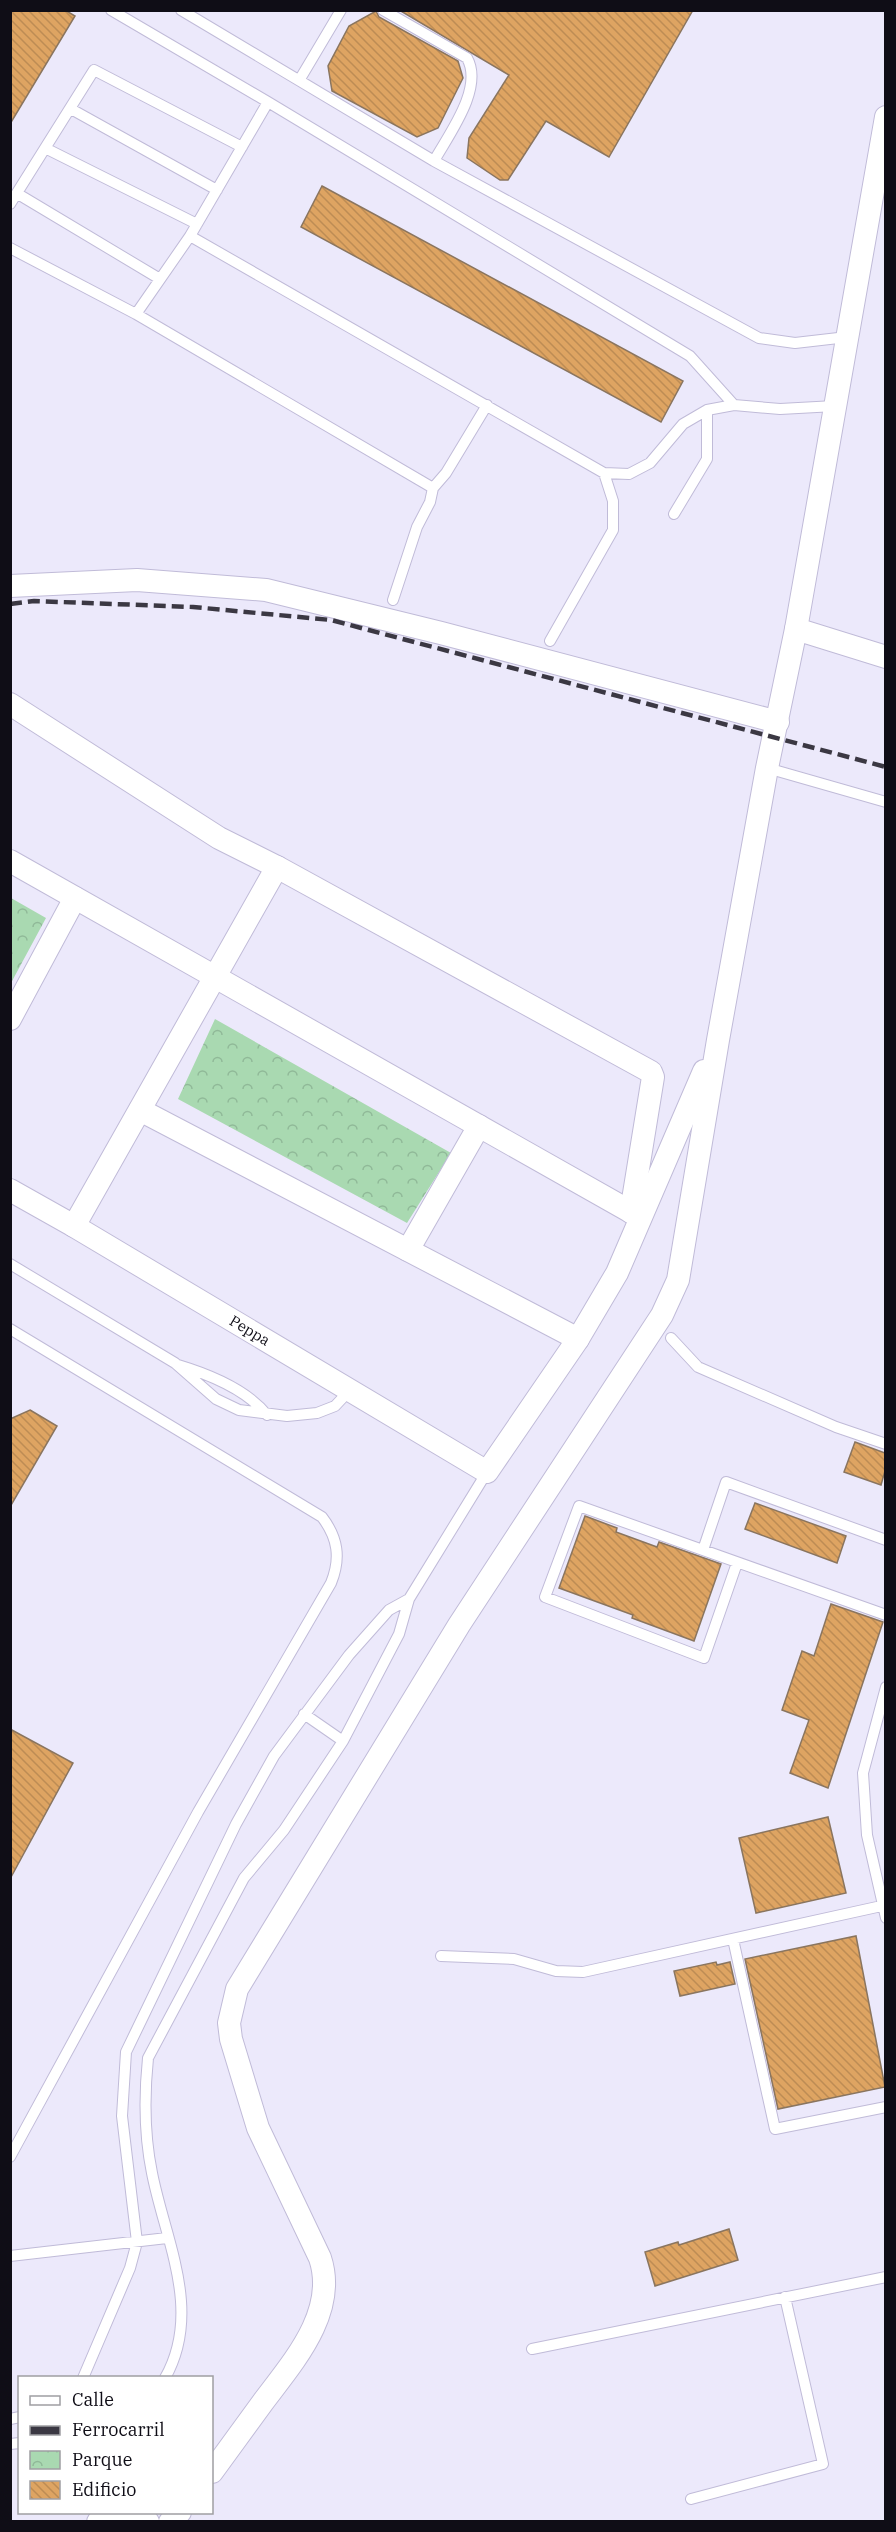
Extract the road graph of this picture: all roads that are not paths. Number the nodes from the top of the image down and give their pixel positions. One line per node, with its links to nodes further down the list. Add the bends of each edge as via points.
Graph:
1 (111, 10): 6 (lane)
2 (182, 10): 5 (lane)
3 (341, 10): 5 (lane)
4 (383, 10): 12 (lane, via 467,57 472,67 464,107)
5 (300, 79): 12 (lane)
6 (268, 102): 9 (lane); 23 (lane, via 690,356)
7 (71, 109): 9 (lane, via 94,70); 10 (lane); 13 (lane)
8 (885, 117): 11 (street)
9 (242, 147): 13 (lane)
10 (47, 149): 14 (lane); 16 (lane)
11 (883, 149): 21 (street)
12 (434, 160): 21 (lane, via 759,338 795,343)
13 (217, 190): 16 (lane)
14 (18, 194): 15 (lane); 19 (lane)
15 (10, 204)
16 (197, 224): 17 (lane)
17 (190, 236): 19 (lane); 22 (lane)
18 (10, 248): 20 (lane)
19 (160, 279): 20 (lane)
20 (136, 314): 27 (lane)
21 (847, 337): 24 (street)
22 (487, 405): 26 (lane); 27 (lane)
23 (734, 405): 24 (lane, via 780,409); 25 (lane)
24 (835, 406): 31 (street)
25 (707, 410): 26 (lane, via 683,424 650,463 629,474); 28 (lane, via 707,459)
26 (604, 473): 32 (lane, via 613,501 613,530)
27 (433, 488): 30 (lane)
28 (674, 514)
29 (10, 586): 35 (street, via 137,580 266,590)
30 (393, 600)
31 (795, 629): 33 (street); 35 (street)
32 (550, 641)
33 (885, 657)
34 (10, 704): 39 (street, via 219,838)
35 (778, 722): 36 (street)
36 (767, 768): 37 (lane); 43 (street)
37 (885, 802)
38 (10, 861): 40 (street)
39 (277, 867): 41 (street); 47 (street, via 651,1072)
40 (75, 898): 41 (street); 42 (street)
41 (215, 977): 44 (street); 45 (street)
42 (12, 1014)
43 (718, 1040): 47 (street); 81 (street, via 678,1280 662,1315 459,1625 237,1989 229,2023 231,2039 258,2128 320,2258 324,2287 320,2310 303,2349)
44 (140, 1110): 48 (street); 49 (street)
45 (479, 1126): 47 (street); 49 (street)
46 (10, 1190): 48 (street, Peppa)
47 (635, 1214): 53 (street, via 616,1273)
48 (74, 1226): 55 (street, Peppa)
49 (408, 1250): 53 (street)
50 (10, 1264): 54 (lane)
51 (10, 1329): 72 (lane, via 322,1517 334,1535 338,1559 331,1583 198,1812)
52 (671, 1338): 57 (lane, via 698,1367)
53 (578, 1339): 58 (street)
54 (175, 1364): 56 (lane, via 193,1369 244,1396); 56 (lane, via 216,1399 239,1410)
55 (350, 1390): 56 (lane, via 335,1406 316,1413); 58 (street, Peppa)
56 (267, 1415)
57 (885, 1444)
58 (487, 1472): 62 (lane)
59 (885, 1540): 60 (lane, via 726,1482)
60 (703, 1550): 61 (lane); 61 (lane, via 579,1506 545,1597 704,1658)
61 (737, 1563): 63 (lane)
62 (409, 1599): 65 (lane, via 389,1610); 66 (lane, via 399,1634)
63 (885, 1615)
64 (885, 1687): 67 (lane, via 863,1773 867,1835)
65 (304, 1714): 66 (lane); 74 (lane, via 274,1756 242,1814 126,2052 122,2116)
66 (343, 1741): 73 (lane, via 284,1830 244,1878 148,2058 147,2145)
67 (884, 1905): 68 (lane); 69 (lane)
68 (885, 1918)
69 (733, 1939): 70 (lane, via 583,1972 556,1971 514,1959); 71 (lane, via 775,2129)
70 (441, 1956)
71 (885, 2107)
72 (10, 2157)
73 (167, 2238): 74 (lane); 80 (lane, via 178,2273 183,2314 176,2354)
74 (137, 2242): 75 (lane); 79 (lane, via 130,2268)
75 (10, 2256)
76 (885, 2277): 77 (lane)
77 (785, 2297): 78 (lane); 82 (lane, via 823,2464)
78 (532, 2349)
79 (84, 2376)
80 (166, 2376)
81 (213, 2471)
82 (691, 2499)
83 (98, 2522): 84 (street, via 130,2518)
84 (148, 2522)

